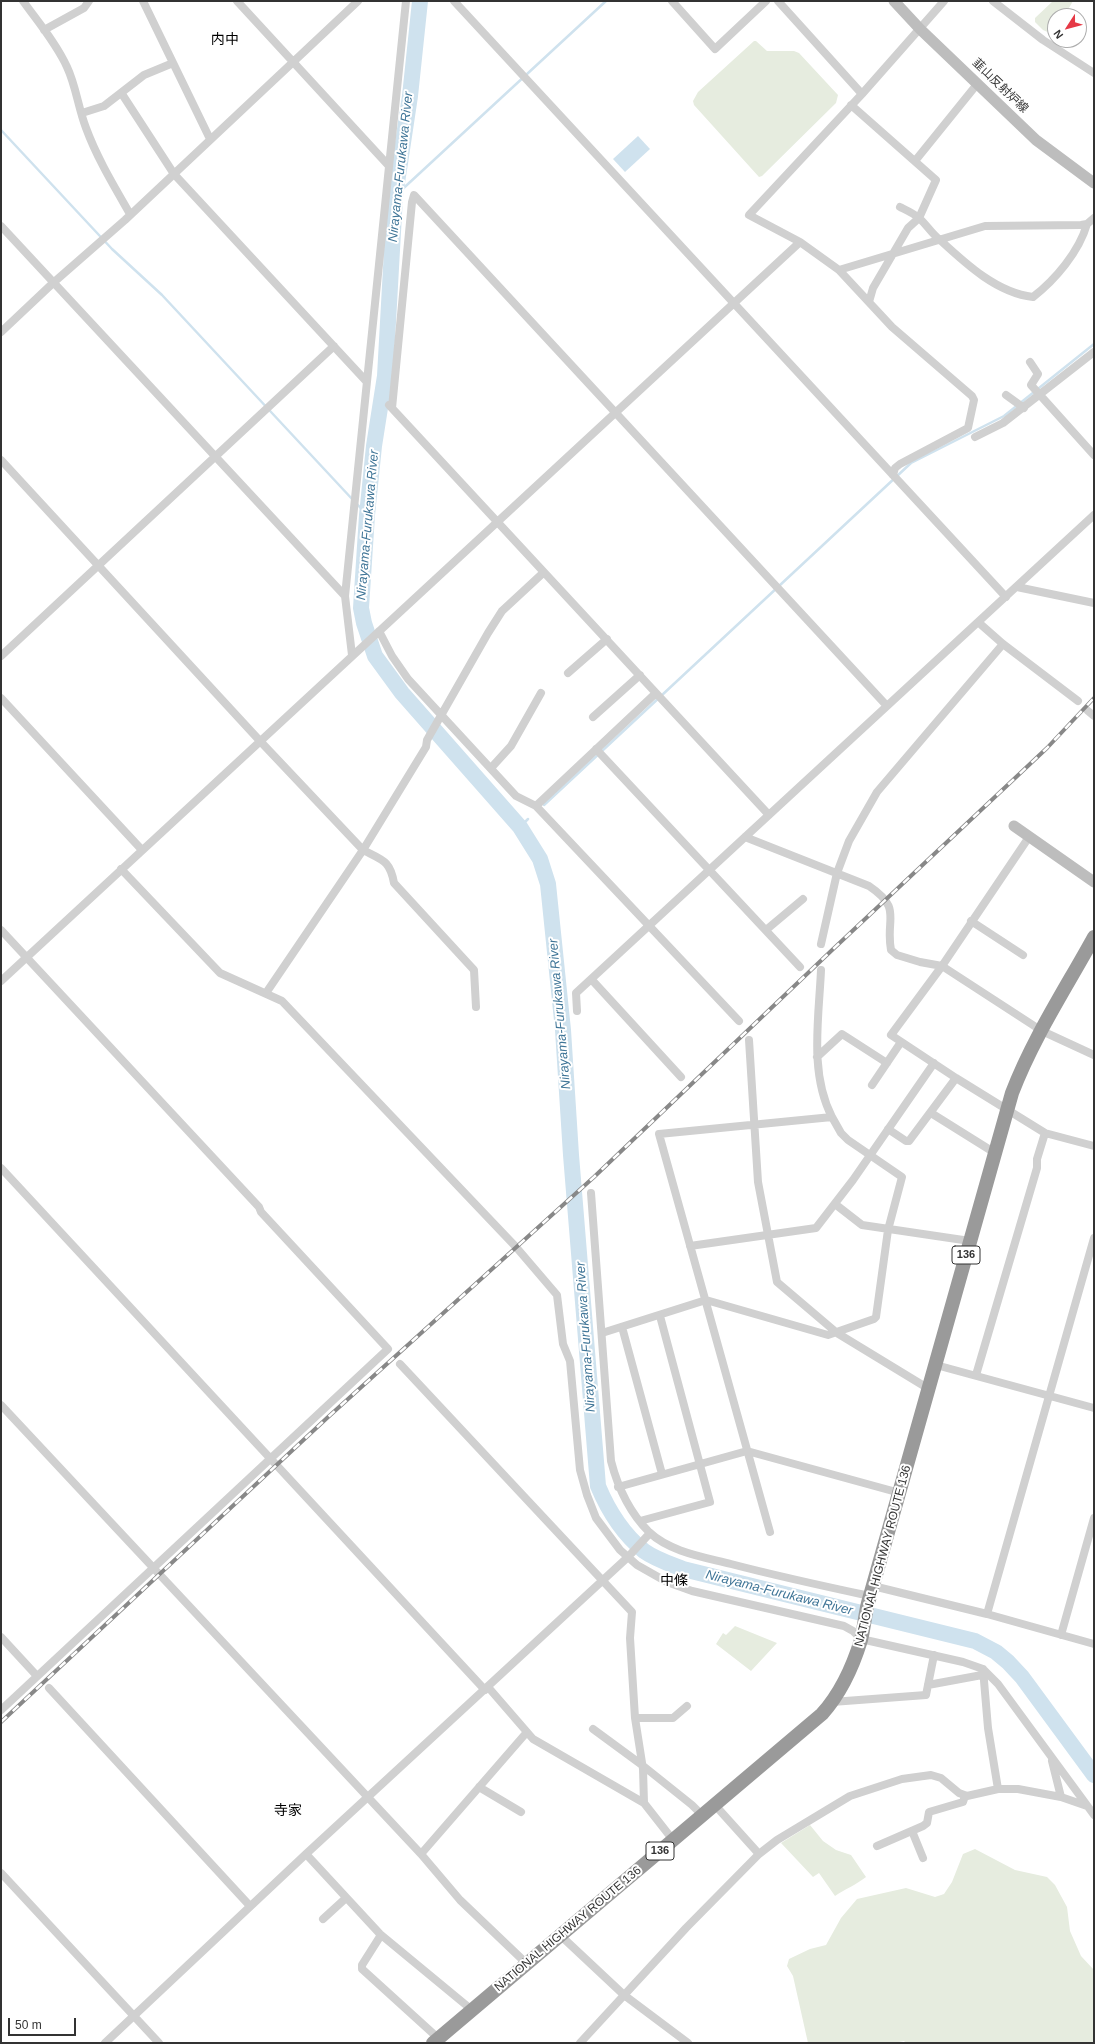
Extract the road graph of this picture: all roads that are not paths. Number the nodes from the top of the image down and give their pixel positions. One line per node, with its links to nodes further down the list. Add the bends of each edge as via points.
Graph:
1 (23, 1): 15 (street)
2 (90, 1): 15 (street, via 84,8)
3 (144, 1): 17 (street)
4 (237, 1): 16 (street)
5 (358, 1): 16 (street)
6 (406, 1): 26 (street)
7 (672, 1): 8 (street, via 715,49)
8 (766, 1)
9 (778, 1): 21 (street)
10 (894, 1): 14 (main road, 韮山反射炉線)
11 (944, 1): 14 (street)
12 (993, 1): 18 (street, via 1043,40)
13 (456, 2): 40 (street)
14 (920, 29): 19 (main road, 韮山反射炉線); 21 (street)
15 (44, 30): 23 (street, via 67,67)
16 (293, 61): 24 (street); 26 (street)
17 (173, 63): 20 (street, via 144,75); 24 (street)
18 (1094, 73)
19 (978, 83): 25 (street); 28 (main road, 韮山反射炉線, via 1036,140)
20 (122, 94): 23 (street, via 104,106); 27 (street)
21 (862, 94): 22 (street)
22 (852, 105): 25 (street); 36 (street, via 749,216)
23 (82, 113): 30 (street, via 94,146)
24 (210, 139): 27 (street)
25 (914, 161): 31 (street, via 936,180)
26 (389, 166): 46 (street)
27 (174, 174): 30 (street); 43 (street)
28 (1094, 183)
29 (900, 207): 31 (street)
30 (130, 214): 39 (street)
31 (919, 218): 35 (street); 37 (street, via 908,228)
32 (1094, 218): 33 (street)
33 (1087, 224): 35 (street, via 985,226); 35 (street, via 1062,268 1046,287 1033,297 1021,296 1004,289 975,270)
34 (1, 226): 39 (street)
35 (939, 240): 37 (street)
36 (800, 242): 38 (street); 40 (street)
37 (891, 256): 38 (street); 41 (street, via 873,288)
38 (839, 270): 41 (street)
39 (53, 283): 42 (street); 53 (street)
40 (734, 302): 50 (street); 55 (street)
41 (869, 302): 55 (street, via 892,327 974,400 968,428 900,464 895,468)
42 (1, 332)
43 (334, 346): 46 (street); 53 (street)
44 (1094, 352): 47 (street)
45 (1030, 362): 47 (street, via 1038,374 1031,385)
46 (366, 381): 61 (street)
47 (1037, 393): 49 (street); 52 (street)
48 (1006, 394): 49 (street)
49 (1021, 406): 51 (street, via 1003,423)
50 (615, 412): 57 (street); 57 (street, via 414,195 390,405); 76 (street)
51 (975, 437)
52 (1094, 455)
53 (216, 457): 58 (street); 61 (street)
54 (1, 460): 58 (street)
55 (894, 477): 62 (street)
56 (1094, 515): 60 (street)
57 (497, 521): 59 (street); 65 (street)
58 (99, 566): 69 (street); 79 (street)
59 (543, 573): 66 (street); 77 (street, via 502,611)
60 (1017, 587): 62 (street); 63 (street)
61 (345, 596): 68 (street)
62 (1006, 597): 64 (street)
63 (1094, 603)
64 (978, 622): 67 (street); 76 (street)
65 (378, 632): 68 (street); 77 (street, via 408,679)
66 (607, 639): 70 (street); 71 (street)
67 (1003, 644): 75 (street); 91 (street, via 877,792 849,841)
68 (354, 653): 79 (street)
69 (1, 656)
70 (568, 673)
71 (640, 675): 73 (street); 78 (street)
72 (541, 693): 81 (street, via 511,746)
73 (656, 693): 80 (street); 83 (street)
74 (1, 698): 87 (street)
75 (1078, 701)
76 (887, 706): 83 (street)
77 (441, 718): 81 (street); 88 (street)
78 (593, 718)
79 (260, 741): 87 (street); 88 (street)
80 (596, 749): 82 (street); 90 (street)
81 (491, 768): 82 (street, via 516,796)
82 (536, 806): 95 (street)
83 (769, 815): 85 (street)
84 (1014, 826): 86 (main road)
85 (745, 837): 90 (street); 91 (street)
86 (1029, 837): 92 (main road); 94 (street)
87 (142, 850): 89 (street)
88 (363, 850): 107 (street); 108 (street, via 391,868 394,883 474,970)
89 (121, 869): 101 (street); 107 (street, via 220,973)
90 (710, 870): 95 (street); 97 (street)
91 (837, 873): 99 (street); 102 (street, via 869,886 885,900 891,910 891,950 897,955)
92 (1094, 882)
93 (803, 899): 97 (street)
94 (971, 921): 100 (street); 102 (street)
95 (650, 926): 105 (street); 110 (street)
96 (1, 930): 101 (street)
97 (766, 930): 103 (street)
98 (1094, 937): 111 (highway, NATIONAL HIGHWAY ROUTE 136 / 136)
99 (821, 944)
100 (1023, 955)
101 (26, 957): 106 (street); 151 (street, via 388,1349)
102 (942, 966): 111 (street); 113 (street, via 891,1035)
103 (800, 968)
104 (820, 970): 115 (street)
105 (592, 980): 109 (street, via 576,993); 118 (street)
106 (1, 981)
107 (266, 993): 160 (street, via 282,1001 516,1247 557,1295 563,1344 570,1361 580,1470 596,1518 611,1539)
108 (476, 1008)
109 (577, 1011)
110 (739, 1021)
111 (1042, 1031): 114 (street); 121 (highway, NATIONAL HIGHWAY ROUTE 136 / 136, via 1020,1072)
112 (749, 1040): 124 (street)
113 (901, 1042): 116 (street); 117 (street)
114 (1094, 1055)
115 (817, 1056): 116 (street, via 842,1034); 123 (street, via 822,1093)
116 (887, 1063): 120 (street)
117 (934, 1063): 119 (street); 125 (street)
118 (681, 1077)
119 (956, 1078): 121 (street); 122 (street)
120 (872, 1085)
121 (1007, 1110): 126 (street); 128 (highway, NATIONAL HIGHWAY ROUTE 136 / 136)
122 (931, 1113): 125 (street, via 908,1141); 128 (street)
123 (832, 1117): 124 (street); 129 (street, via 843,1136)
124 (755, 1125): 134 (street, via 758,1182); 137 (street, via 659,1134)
125 (888, 1130): 129 (street)
126 (1045, 1133): 127 (street); 145 (street)
127 (1094, 1146)
128 (995, 1153): 136 (highway, NATIONAL HIGHWAY ROUTE 136 / 136)
129 (869, 1156): 132 (street); 133 (street, via 902,1177)
130 (1, 1168): 151 (street)
131 (591, 1193): 141 (street)
132 (835, 1204): 133 (street, via 859,1223); 134 (street, via 816,1228)
133 (888, 1230): 136 (street); 142 (street, via 876,1317)
134 (768, 1234): 137 (street); 142 (street, via 777,1282)
135 (1094, 1238): 147 (street)
136 (970, 1241): 144 (highway, NATIONAL HIGHWAY ROUTE 136 / 136)
137 (690, 1246): 138 (street)
138 (706, 1300): 139 (street); 142 (street, via 828,1335); 150 (street)
139 (660, 1316): 140 (street); 152 (street)
140 (622, 1327): 141 (street); 153 (street)
141 (602, 1333): 154 (street, via 611,1461)
142 (837, 1333): 146 (street)
143 (400, 1364): 162 (street)
144 (936, 1365): 145 (street); 146 (highway, NATIONAL HIGHWAY ROUTE 136 / 136)
145 (976, 1375): 147 (street)
146 (929, 1389): 155 (highway, NATIONAL HIGHWAY ROUTE 136 / 136)
147 (1049, 1396): 149 (street); 164 (street)
148 (1, 1405): 161 (street)
149 (1094, 1408)
150 (747, 1451): 152 (street); 155 (street); 158 (street)
151 (272, 1459): 161 (street); 174 (street)
152 (700, 1464): 153 (street); 157 (street, via 710,1502)
153 (662, 1474): 154 (street)
154 (618, 1486): 157 (street)
155 (900, 1493): 163 (highway, NATIONAL HIGHWAY ROUTE 136 / 136)
156 (1094, 1518): 166 (street)
157 (640, 1521): 159 (street)
158 (770, 1532)
159 (649, 1534): 160 (street); 163 (street, via 689,1553 769,1574)
160 (629, 1556): 162 (street); 165 (street, via 667,1582 692,1591 844,1626)
161 (154, 1568): 171 (street); 187 (street)
162 (602, 1581): 174 (street); 178 (street, via 632,1612)
163 (870, 1595): 164 (street); 165 (highway, NATIONAL HIGHWAY ROUTE 136 / 136)
164 (987, 1614): 166 (street)
165 (861, 1633): 169 (street); 175 (highway, NATIONAL HIGHWAY ROUTE 136 / 136, via 847,1676)
166 (1061, 1635): 168 (street)
167 (1, 1637): 171 (street)
168 (1094, 1644)
169 (934, 1655): 170 (street, via 964,1662); 172 (street)
170 (982, 1672): 172 (street); 181 (street, via 998,1684); 184 (street)
171 (37, 1676): 177 (street)
172 (928, 1686): 175 (street, via 926,1695)
173 (49, 1688): 203 (street)
174 (486, 1689): 180 (street); 187 (street)
175 (832, 1702): 189 (highway, NATIONAL HIGHWAY ROUTE 136 / 136, via 822,1714)
176 (687, 1706): 178 (street, via 673,1718)
177 (1, 1710)
178 (635, 1718): 182 (street)
179 (593, 1729): 182 (street)
180 (527, 1732): 183 (street); 188 (street, via 533,1739 558,1755)
181 (1051, 1756): 186 (street); 190 (street)
182 (642, 1765): 188 (street); 192 (street, via 692,1804)
183 (479, 1787): 191 (street); 198 (street)
184 (998, 1789): 185 (street); 186 (street, via 1018,1789)
185 (965, 1796): 194 (street, via 963,1802 929,1812 926,1825); 199 (street, via 937,1776 920,1775 902,1779 850,1796 777,1840)
186 (1061, 1797): 190 (street)
187 (368, 1798): 197 (street); 198 (street)
188 (644, 1803): 195 (street)
189 (714, 1804): 192 (highway, NATIONAL HIGHWAY ROUTE 136 / 136); 199 (street)
190 (1088, 1806): 193 (street)
191 (521, 1812)
192 (702, 1815): 195 (highway, NATIONAL HIGHWAY ROUTE 136 / 136)
193 (1094, 1815)
194 (912, 1831): 196 (street); 200 (street)
195 (673, 1840): 206 (highway, NATIONAL HIGHWAY ROUTE 136 / 136)
196 (877, 1846)
197 (306, 1854): 202 (street); 203 (street)
198 (421, 1854): 207 (street, via 460,1900)
199 (759, 1854): 208 (street)
200 (923, 1858)
201 (1, 1873): 210 (street)
202 (346, 1898): 204 (street); 205 (street)
203 (250, 1906): 210 (street)
204 (323, 1920)
205 (381, 1935): 209 (street); 211 (street, via 362,1969)
206 (560, 1935): 207 (highway, NATIONAL HIGHWAY ROUTE 136 / 136); 208 (street)
207 (526, 1963): 209 (highway, NATIONAL HIGHWAY ROUTE 136 / 136)
208 (624, 1995): 214 (street); 215 (street)
209 (472, 2010): 211 (highway, NATIONAL HIGHWAY ROUTE 136 / 136)
210 (133, 2016): 212 (street); 213 (street)
211 (436, 2041)
212 (105, 2043)
213 (158, 2043)
214 (580, 2043)
215 (688, 2043)

